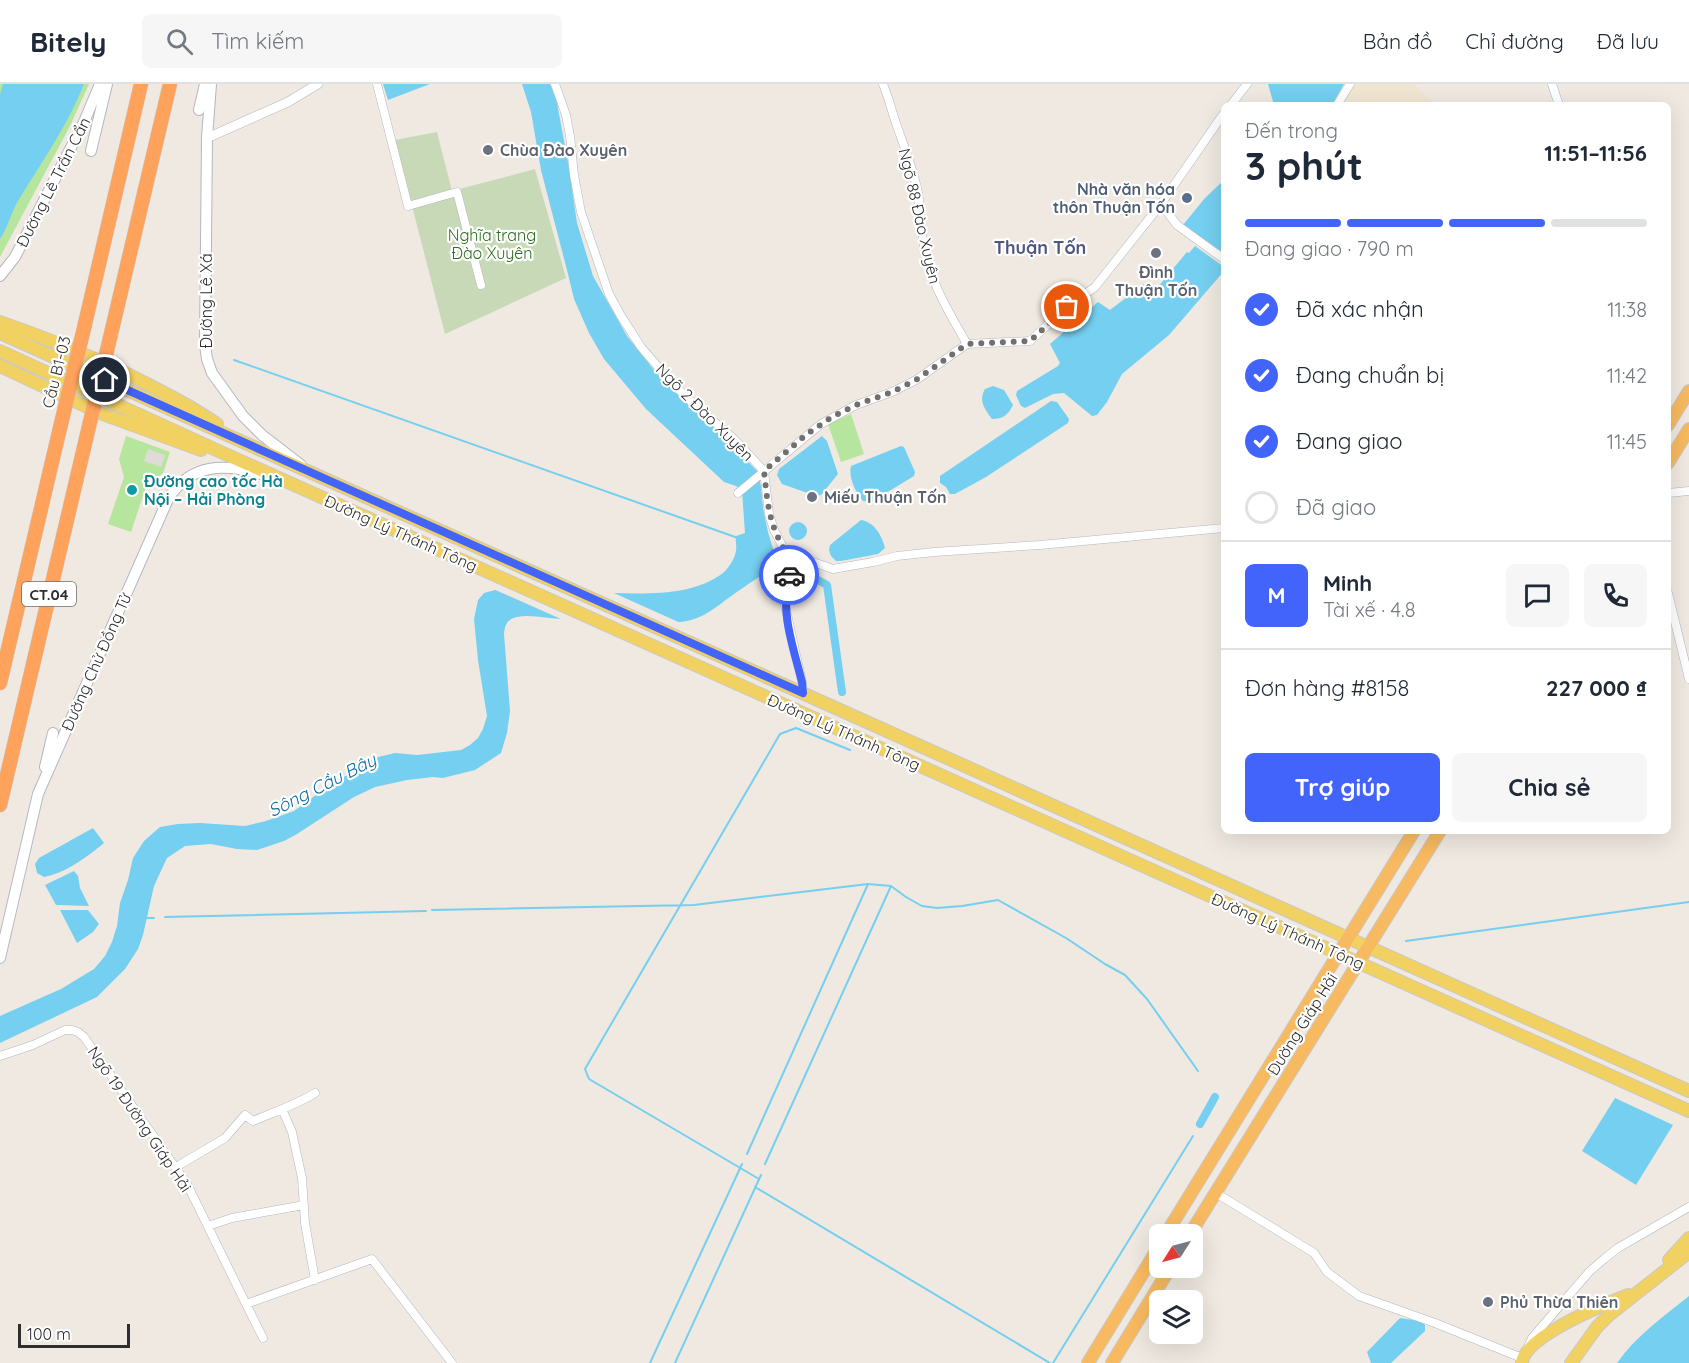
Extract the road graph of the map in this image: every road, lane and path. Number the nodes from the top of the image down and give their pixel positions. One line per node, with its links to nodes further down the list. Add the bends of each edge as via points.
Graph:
1 (100, 84): 23 (main road, Đường Lê Trần Cẩn, via 15,257)
2 (107, 84): 20 (main road)
3 (141, 84): 48 (highway, Cầu B1-03 / CT.04, bridge)
4 (170, 84): 54 (highway, CT.04, bridge)
5 (206, 84): 17 (main road)
6 (211, 84): 19 (main road, Đường Lê Xá)
7 (318, 84): 19 (street, via 288,102)
8 (377, 84): 24 (street, via 408,206 457,192)
9 (555, 84): 36 (street, Ngõ 2 Đào Xuyên, via 566,115 581,212 609,294 641,347 665,375 734,439)
10 (882, 84): 27 (street, Ngõ 88 Đào Xuyên, via 917,190 933,276 942,301)
11 (1247, 84): 14 (street)
12 (1350, 84): 15 (street)
13 (1552, 84): 16 (street)
14 (1233, 102)
15 (1339, 102)
16 (1558, 102)
17 (199, 110)
18 (1221, 117): 21 (street)
19 (207, 138): 37 (main road, Đường Lê Xá, via 207,359 216,379 243,416)
20 (91, 151)
21 (1161, 204): 22 (street, via 1177,225); 27 (street, via 1095,287 1030,341)
22 (1221, 257)
23 (0, 276)
24 (481, 285)
25 (0, 322): 33 (main road, via 135,377 206,417)
26 (0, 333): 33 (main road, Đường Lý Thánh Tông)
27 (967, 344): 36 (street, via 916,380 832,417)
28 (0, 351): 34 (main road, Đường Lý Thánh Tông)
29 (0, 366): 34 (main road, via 100,413 193,448)
30 (1689, 391): 31 (highway)
31 (1671, 420)
32 (1689, 429): 35 (highway)
33 (232, 437): 37 (main road, Đường Lý Thánh Tông)
34 (223, 453): 38 (main road, Đường Lý Thánh Tông)
35 (1671, 458)
36 (762, 472): 40 (street); 45 (street, via 774,530)
37 (314, 474): 42 (main road, Đường Lý Thánh Tông)
38 (288, 482): 43 (main road, Đường Lý Thánh Tông); 53 (main road, Đường Chử Đồng Tử, via 217,467 191,475 172,492)
39 (1689, 491): 41 (street)
40 (738, 492)
41 (1671, 493)
42 (378, 502): 43 (main road); 49 (main road, Đường Lý Thánh Tông)
43 (371, 519): 51 (main road, Đường Lý Thánh Tông)
44 (1221, 528): 45 (street, via 934,552 833,569 810,561)
45 (792, 561): 49 (street, via 785,591 786,611)
46 (1671, 605): 47 (street)
47 (1689, 678)
48 (0, 683)
49 (803, 693): 50 (main road, Đường Lý Thánh Tông)
50 (822, 702): 51 (main road); 57 (main road, Đường Lý Thánh Tông)
51 (815, 719): 59 (main road, Đường Lý Thánh Tông)
52 (53, 733): 53 (main road)
53 (38, 794): 60 (main road, Đường Chử Đồng Tử)
54 (0, 805)
55 (1412, 834): 57 (highway, Đường Giáp Hải)
56 (1438, 834): 58 (highway, Đường Giáp Hải)
57 (1348, 938): 58 (main road, Đường Lý Thánh Tông); 59 (highway, Đường Giáp Hải)
58 (1369, 947): 61 (highway, Đường Giáp Hải); 63 (main road, Đường Lý Thánh Tông)
59 (1338, 954): 61 (main road, Đường Lý Thánh Tông); 69 (highway, Đường Giáp Hải)
60 (0, 958)
61 (1359, 963): 66 (main road, Đường Lý Thánh Tông); 68 (highway, Đường Giáp Hải)
62 (0, 1056): 67 (street, Ngõ 19 Đường Giáp Hải, via 65,1030 78,1032)
63 (1689, 1091)
64 (315, 1093): 65 (street)
65 (282, 1108): 67 (street, via 254,1121 245,1115 225,1138); 70 (street, via 292,1132)
66 (1689, 1111)
67 (176, 1167): 75 (street, Ngõ 19 Đường Giáp Hải)
68 (1216, 1193): 72 (highway, Đường Giáp Hải); 85 (street, via 1314,1253 1328,1272 1359,1296 1435,1323)
69 (1186, 1201): 72 (highway); 73 (highway, Đường Giáp Hải)
70 (304, 1205): 75 (street); 80 (street)
71 (1689, 1207): 85 (street, via 1618,1248 1590,1270 1532,1338)
72 (1204, 1212): 74 (highway, Đường Giáp Hải)
73 (1172, 1224)
74 (1196, 1224)
75 (208, 1226): 83 (street, Ngõ 19 Đường Giáp Hải)
76 (1689, 1238): 81 (main road)
77 (1689, 1252): 81 (main road)
78 (1149, 1263): 87 (highway)
79 (1164, 1278): 88 (highway)
80 (315, 1280): 83 (street); 86 (street, via 372,1259)
81 (1651, 1281): 82 (main road)
82 (1638, 1292): 85 (main road, via 1575,1317 1542,1337); 89 (main road, via 1597,1327)
83 (246, 1304): 84 (street, Ngõ 19 Đường Giáp Hải)
84 (263, 1338)
85 (1521, 1361)
86 (452, 1363)
87 (1088, 1363)
88 (1112, 1363)
89 (1572, 1363)

